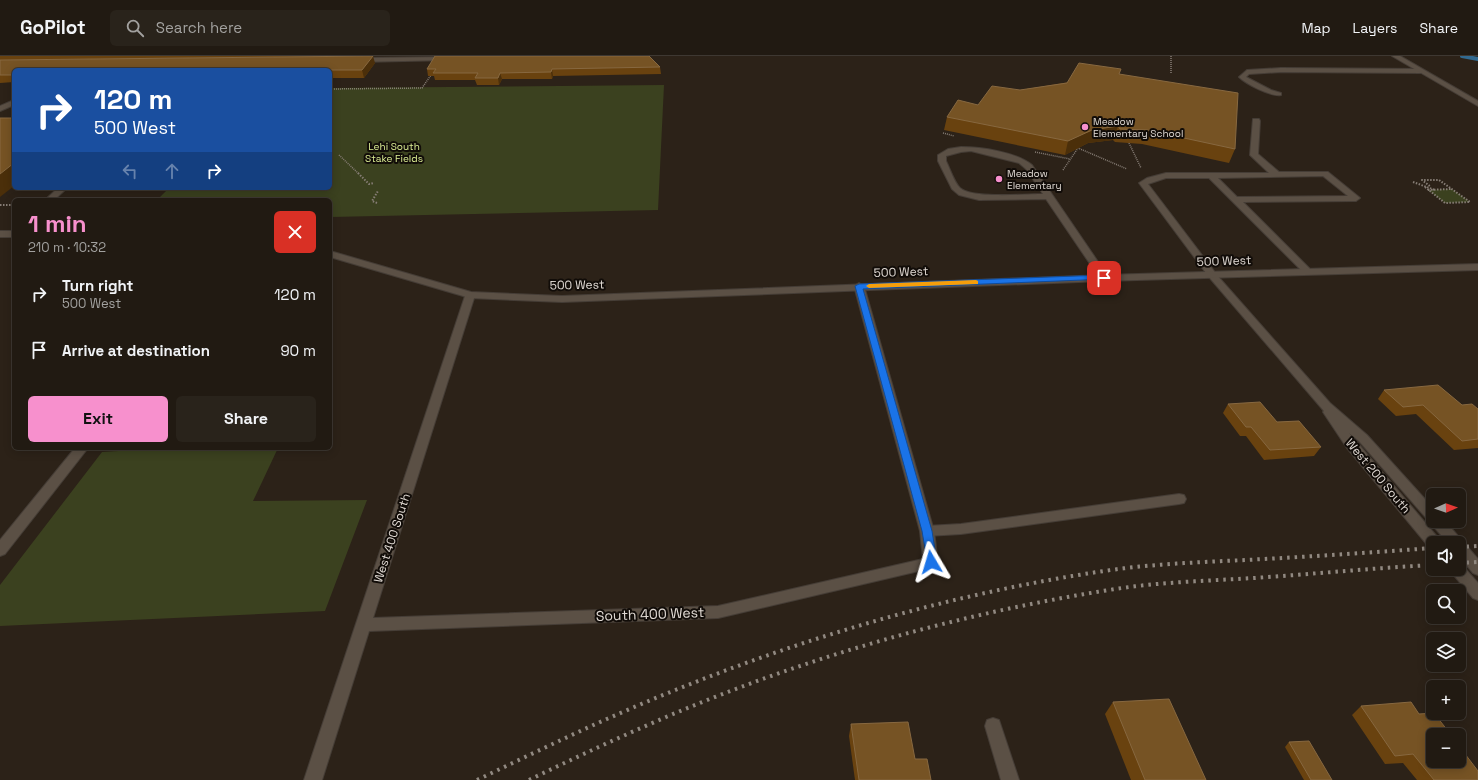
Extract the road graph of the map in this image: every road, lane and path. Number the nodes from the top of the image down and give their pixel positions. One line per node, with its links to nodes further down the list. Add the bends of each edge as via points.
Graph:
1 (1171, 56): 8 (path)
2 (1395, 56): 7 (street)
3 (410, 58): 4 (street); 5 (street)
4 (456, 59)
5 (354, 60)
6 (434, 70): 9 (path, via 422,88)
7 (1421, 71): 10 (street, via 1281,70 1247,72 1242,77); 12 (street)
8 (1171, 74)
9 (332, 89)
10 (1279, 94)
11 (12, 103): 13 (street)
12 (1478, 104)
13 (0, 109)
14 (1256, 121): 20 (street, via 1254,155)
15 (1129, 143): 18 (path)
16 (339, 155): 23 (path, via 369,184)
17 (1127, 169): 19 (path, via 1078,148)
18 (1142, 169)
19 (1063, 170)
20 (1278, 175): 21 (street); 33 (street, via 1325,174 1356,198)
21 (1211, 176): 33 (street); 40 (street, West 200 South, via 1158,177 1143,182)
22 (1413, 182): 25 (path)
23 (374, 184)
24 (1425, 187): 28 (path)
25 (1431, 187): 26 (path, via 1422,180 1439,180); 29 (path)
26 (1452, 189): 28 (path, via 1470,202 1445,203); 29 (path)
27 (61, 190): 32 (street)
28 (1428, 190): 29 (path)
29 (1435, 190)
30 (378, 191): 34 (path, via 372,201)
31 (1049, 196): 31 (street, via 1022,161 962,148 950,150 942,155 942,161 956,189 962,193 979,197); 41 (street)
32 (51, 198)
33 (1236, 200): 39 (street)
34 (377, 203)
35 (0, 205): 36 (path)
36 (12, 205)
37 (332, 255): 43 (street, 500 West)
38 (1478, 267): 39 (street, 500 West)
39 (1307, 271): 40 (street, 500 West)
40 (1212, 275): 41 (street, 500 West); 44 (street, West 200 South)
41 (1104, 278): 42 (street, 500 West)
42 (859, 286): 43 (street, 500 West, via 562,299); 49 (street)
43 (470, 295): 57 (street, West 400 South)
44 (1326, 406): 47 (street, West 200 South, via 1363,438); 50 (street, West 200 South, via 1351,446)
45 (80, 450): 52 (street)
46 (1179, 499): 49 (street, via 961,529)
47 (1426, 509)
48 (1443, 528): 51 (street)
49 (927, 531): 57 (street, South 400 West, via 931,562 718,612)
50 (1428, 536)
51 (1450, 536)
52 (0, 550)
53 (1466, 554): 54 (street)
54 (1478, 568)
55 (1463, 576): 56 (street)
56 (1478, 594)
57 (364, 625): 59 (street, West 400 South)
58 (994, 726): 60 (street)
59 (313, 780)
60 (1010, 780)

